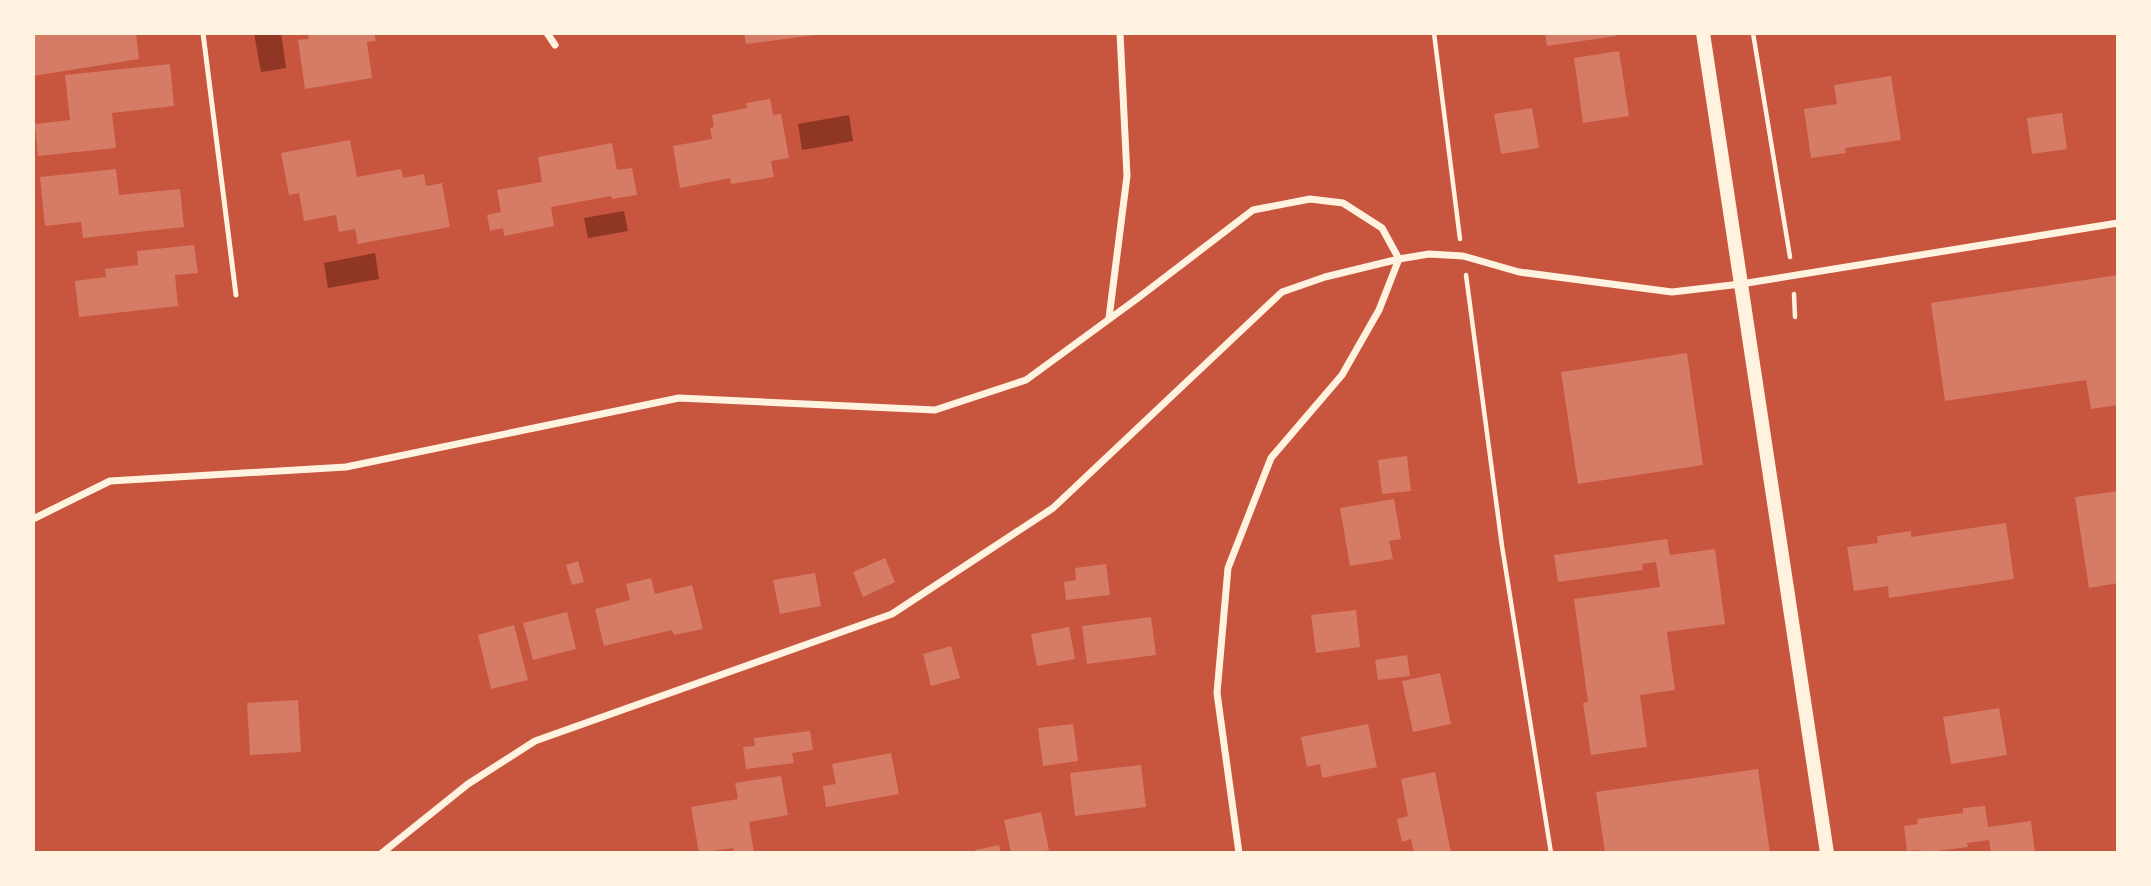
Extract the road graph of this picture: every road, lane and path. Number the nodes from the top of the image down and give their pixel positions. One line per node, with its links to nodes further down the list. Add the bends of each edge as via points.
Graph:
1 (203, 33): 14 (lane)
2 (547, 33): 7 (street)
3 (1120, 33): 16 (street, via 1127,176)
4 (1434, 33): 8 (path)
5 (1703, 33): 12 (main road)
6 (1753, 33): 11 (path)
7 (555, 44)
8 (1456, 208)
9 (2118, 223): 11 (street)
10 (1399, 259): 12 (street, via 1429,254 1463,256 1519,272 1672,292); 16 (street, via 1382,228 1343,203 1310,199 1253,210); 18 (street, via 1282,292 1052,508 892,614 535,741 468,784); 19 (street, via 1379,310 1342,375 1270,458 1228,568 1217,693)
11 (1793, 275): 12 (street); 15 (path)
12 (1741, 284): 21 (main road)
13 (1468, 292): 20 (path)
14 (236, 295)
15 (1796, 317)
16 (1109, 318): 17 (street, via 1026,380 935,410 678,398 346,467 110,481)
17 (33, 519)
18 (382, 853)
19 (1239, 853)
20 (1550, 853)
21 (1827, 853)

